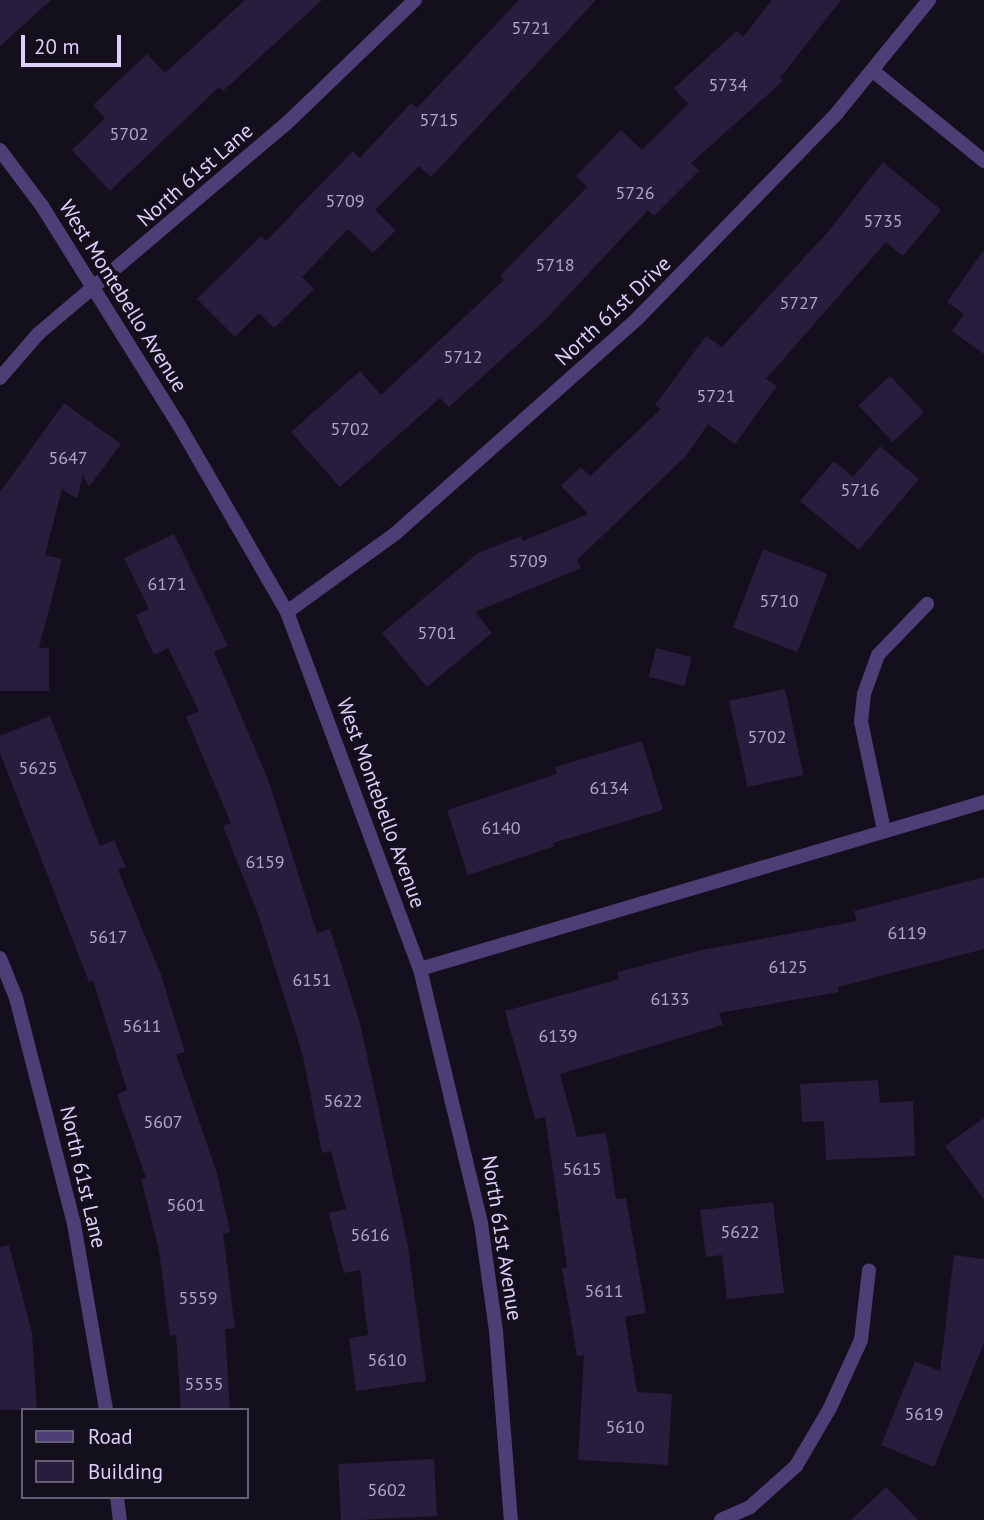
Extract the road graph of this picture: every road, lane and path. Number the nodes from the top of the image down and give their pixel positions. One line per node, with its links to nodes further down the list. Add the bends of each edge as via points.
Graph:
1 (415, 0): 6 (street, North 61st Lane, via 286,124)
2 (929, 0): 3 (street, North 61st Drive)
3 (873, 72): 5 (street); 9 (street, North 61st Drive, via 712,246 637,319 396,533)
4 (0, 150): 6 (street, West Montebello Avenue)
5 (984, 160)
6 (94, 289): 7 (street, North 61st Lane, via 38,334); 9 (street, West Montebello Avenue)
7 (0, 378)
8 (927, 604): 11 (street, via 878,655 864,694 861,722)
9 (287, 612): 13 (street, West Montebello Avenue)
10 (984, 802): 11 (street)
11 (884, 830): 13 (street)
12 (0, 958): 15 (street, North 61st Lane, via 16,998 74,1224)
13 (420, 969): 18 (street, North 61st Avenue, via 481,1223 496,1331)
14 (869, 1270): 19 (street, via 861,1340 830,1408 796,1466 750,1507)
15 (106, 1408)
16 (117, 1499): 17 (street)
17 (120, 1520)
18 (511, 1520)
19 (721, 1520)

